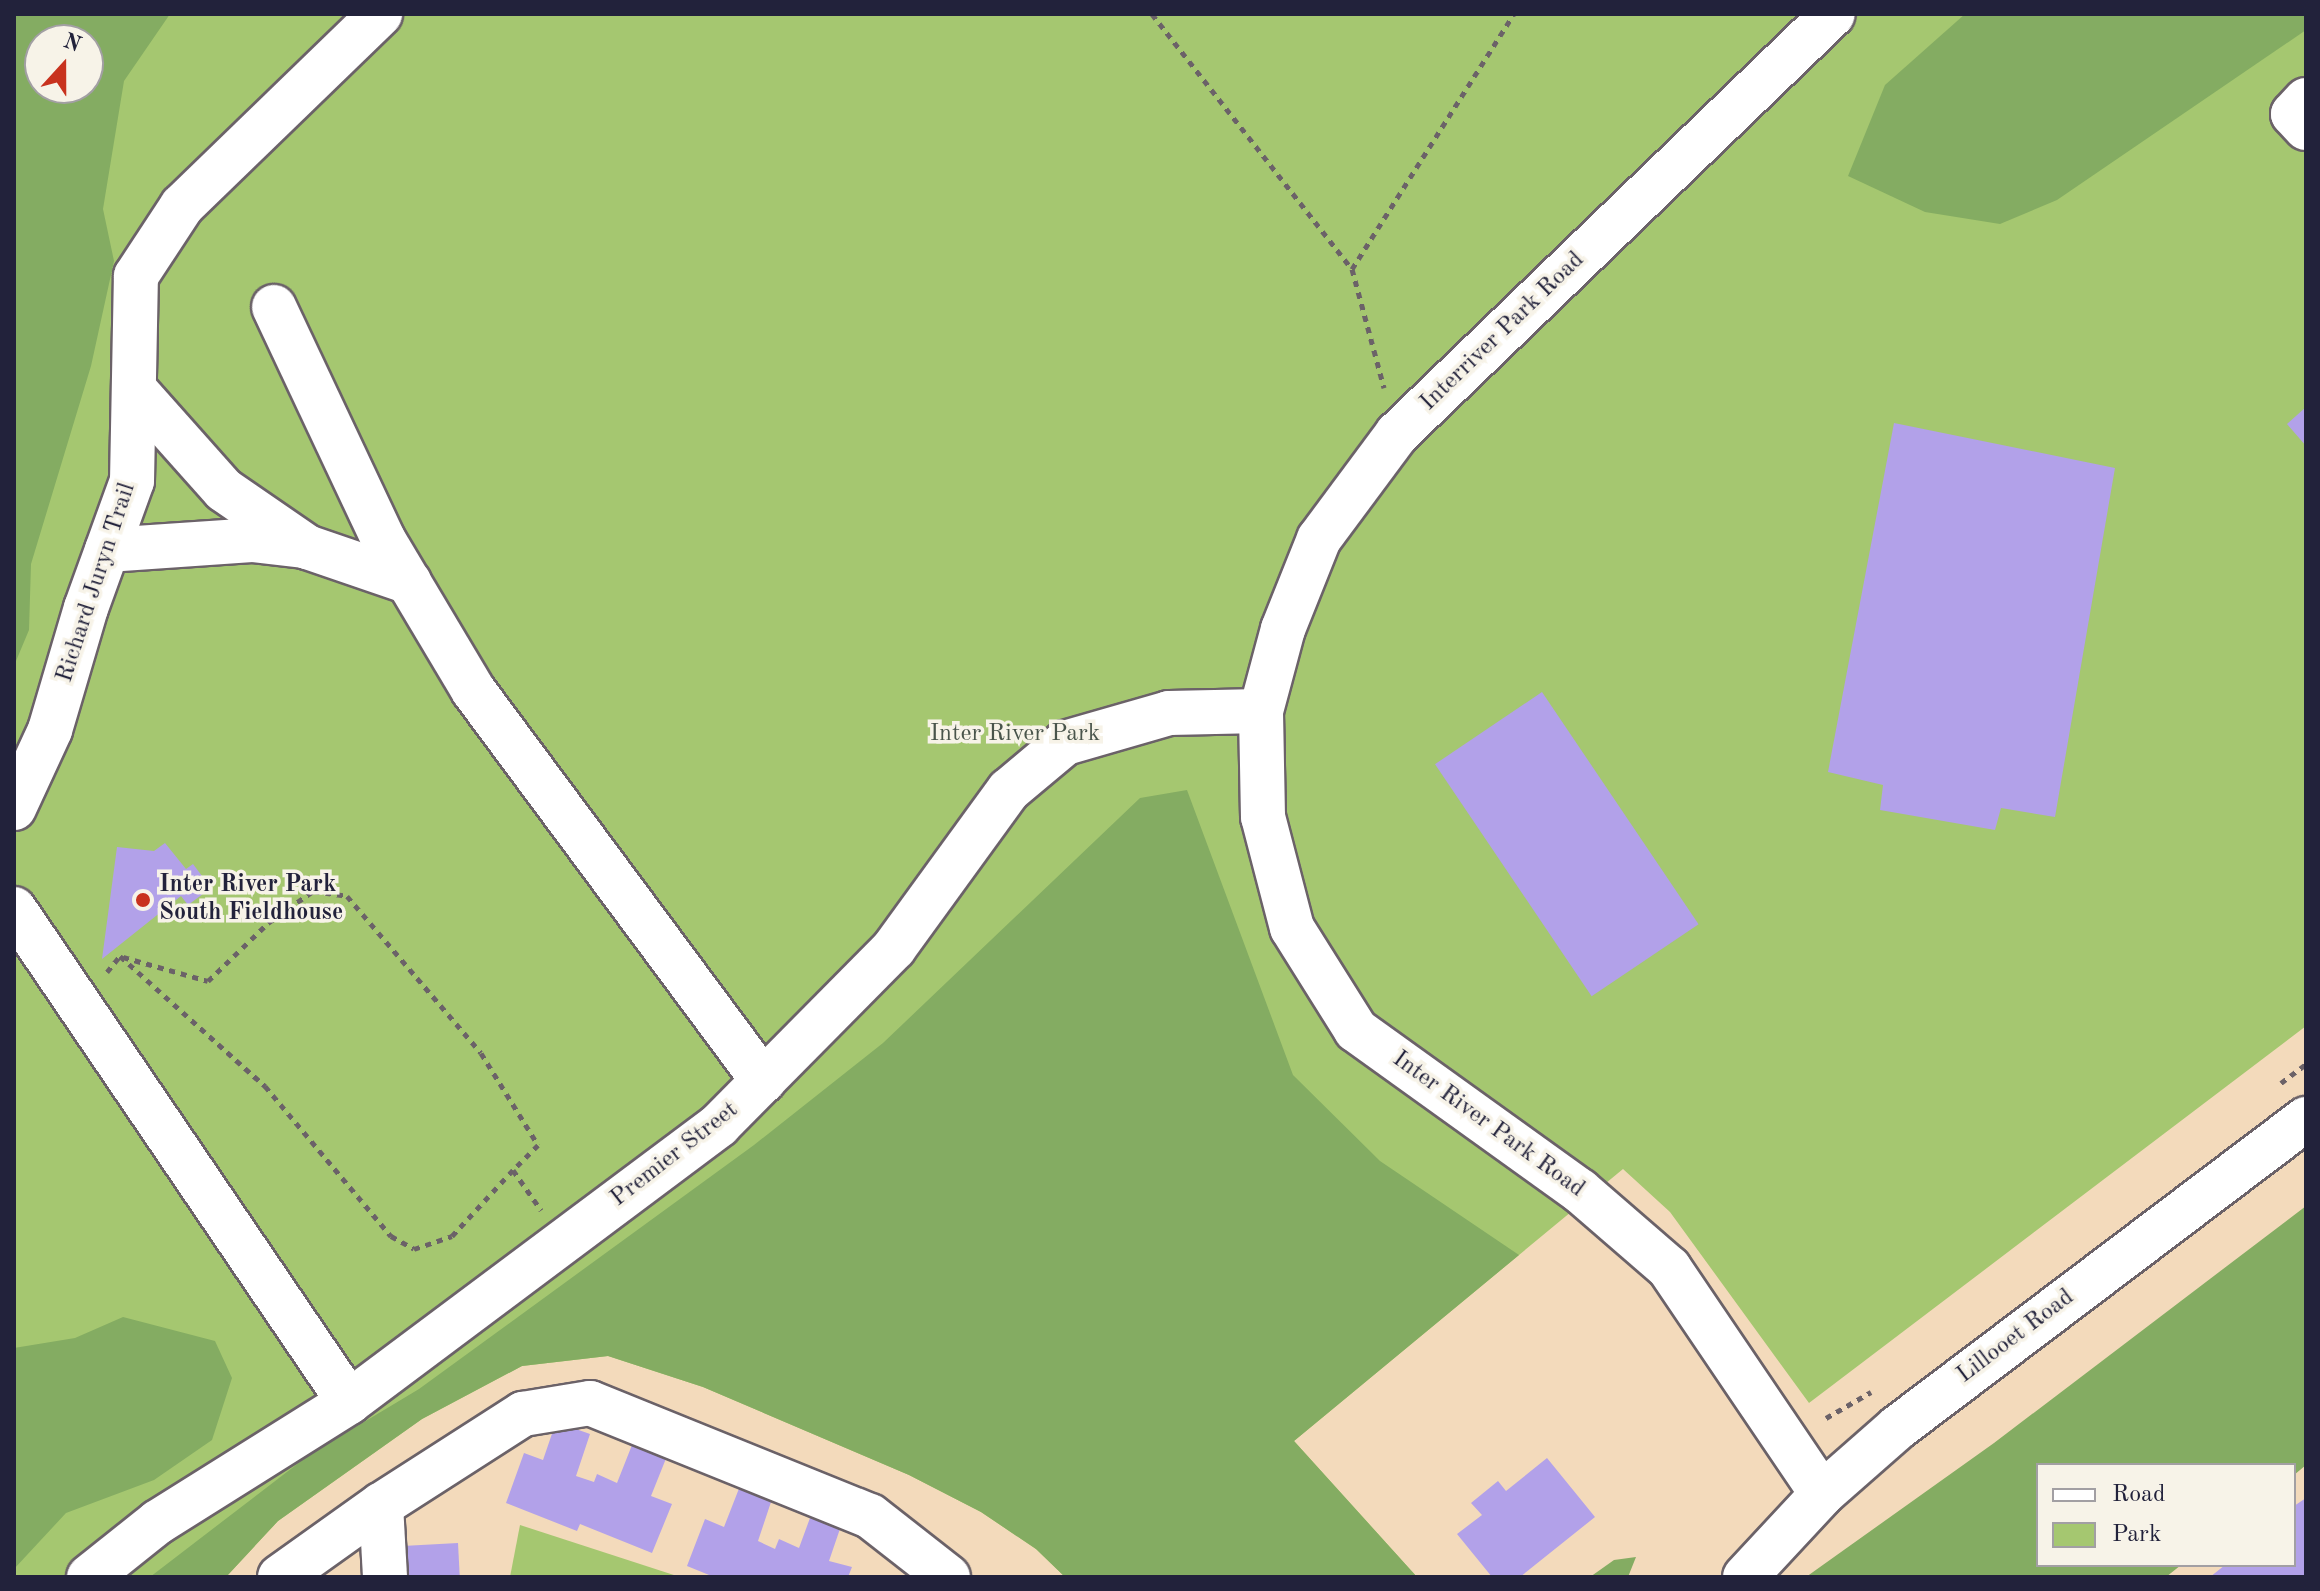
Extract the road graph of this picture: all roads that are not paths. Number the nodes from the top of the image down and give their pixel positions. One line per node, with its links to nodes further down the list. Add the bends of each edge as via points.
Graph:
1 (380, 14): 6 (street, Richard Juryn Trail, via 182,206 136,276)
2 (1833, 14): 10 (street, Interriver Park Road, via 1397,434 1319,539 1283,629)
3 (2306, 100): 4 (street, via 2293,114)
4 (2306, 128)
5 (274, 307): 9 (street)
6 (134, 389): 7 (street, via 224,490); 8 (street, Richard Juryn Trail, via 132,481)
7 (307, 547): 8 (street, via 252,540); 9 (street)
8 (107, 550): 11 (street, Richard Juryn Trail, via 50,730)
9 (409, 582): 13 (street, via 473,690)
10 (1261, 711): 13 (street, Premier Street, via 1169,713 1065,743 1009,790 894,948); 16 (street, Inter River Park Road, via 1263,817 1292,928 1356,1030 1580,1191 1669,1268)
11 (14, 808)
12 (14, 909): 15 (street)
13 (763, 1081): 15 (street, Premier Street, via 719,1125)
14 (2306, 1119): 16 (street, Lillooet Road, via 1897,1428)
15 (349, 1402): 18 (street, Premier Street, via 158,1522)
16 (1822, 1494): 22 (street, Lillooet Road)
17 (381, 1505): 19 (street); 20 (street); 21 (street, via 523,1414 590,1403 870,1516)
18 (89, 1577)
19 (280, 1577)
20 (385, 1577)
21 (948, 1577)
22 (1745, 1577)

